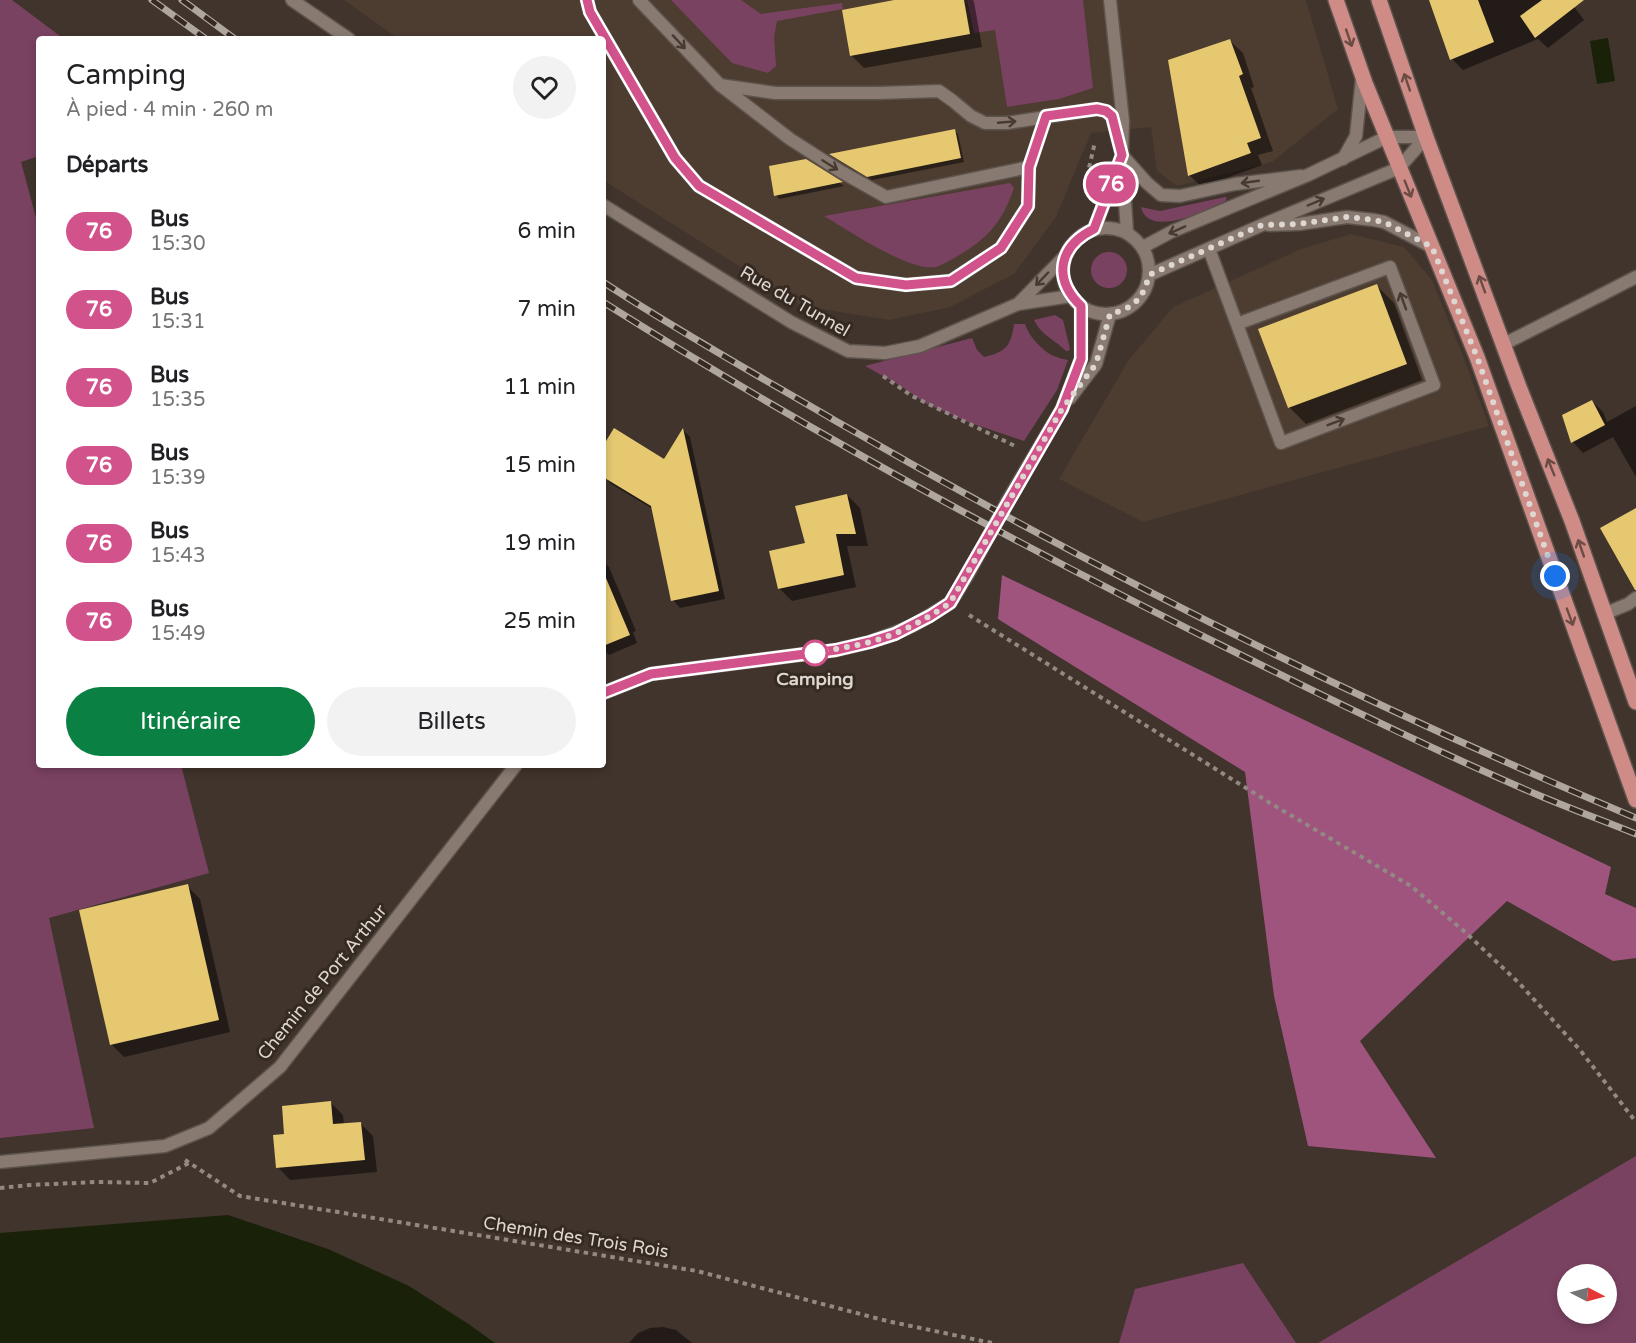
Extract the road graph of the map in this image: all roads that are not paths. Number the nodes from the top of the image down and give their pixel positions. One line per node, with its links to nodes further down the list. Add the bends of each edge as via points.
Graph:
1 (292, 0): 7 (street)
2 (587, 0): 8 (street)
3 (639, 0): 11 (street, one-way to 11)
4 (1110, 0): 15 (street, via 1123,121)
5 (1336, 0): 10 (main road, one-way to 10)
6 (1379, 0): 14 (main road, one-way to 6)
7 (345, 36)
8 (604, 36)
9 (606, 39): 17 (street, via 675,158 699,186 856,278 906,285 951,281 1001,248 1028,206)
10 (1362, 77): 13 (main road); 16 (street, via 1356,136)
11 (720, 85): 12 (street, one-way to 12, via 775,93 939,92 985,123); 17 (street, one-way to 17, via 790,139 886,197)
12 (1046, 116): 15 (street, via 1106,111 1112,116); 17 (street)
13 (1387, 137): 14 (street); 16 (street); 18 (main road)
14 (1426, 137): 18 (street); 35 (main road, one-way to 14)
15 (1122, 155): 19 (street, one-way to 15, via 1180,196 1161,195); 22 (street); 23 (street)
16 (1343, 159): 19 (street)
17 (1029, 167)
18 (1400, 168): 21 (street, one-way to 18); 25 (main road, one-way to 25)
19 (1308, 175): 24 (street, one-way to 24)
20 (606, 207): 31 (street, Rue du Tunnel, via 790,322 848,351 885,352 920,346)
21 (1262, 225): 25 (street, via 1347,217 1374,220); 26 (street)
22 (1094, 229): 23 (street); 27 (street, via 1071,244)
23 (1127, 232): 24 (street)
24 (1143, 247): 28 (street)
25 (1432, 247): 42 (main road, one-way to 42, via 1477,357)
26 (1209, 249): 28 (street); 34 (street)
27 (1066, 254): 30 (street, via 1063,270); 31 (street, Rue du Tunnel, one-way to 31)
28 (1149, 275): 33 (street, via 1136,302)
29 (1636, 278): 35 (street)
30 (1071, 296): 31 (street, Rue du Tunnel); 32 (street)
31 (1018, 304)
32 (1081, 306): 33 (street, via 1095,313); 36 (street, via 1081,359)
33 (1110, 314): 36 (street, via 1096,364)
34 (1237, 324): 34 (street, one-way to 34, via 1281,443 1434,385 1390,267)
35 (1504, 344): 38 (main road, one-way to 35)
36 (1062, 409): 39 (street, via 950,603 912,626 870,642 836,650 651,674)
37 (1636, 598): 38 (street)
38 (1604, 614): 40 (main road)
39 (606, 692)
40 (1636, 702)
41 (514, 768): 43 (street, Chemin de Port Arthur, via 279,1067 209,1128 165,1146)
42 (1636, 800)
43 (0, 1162)

